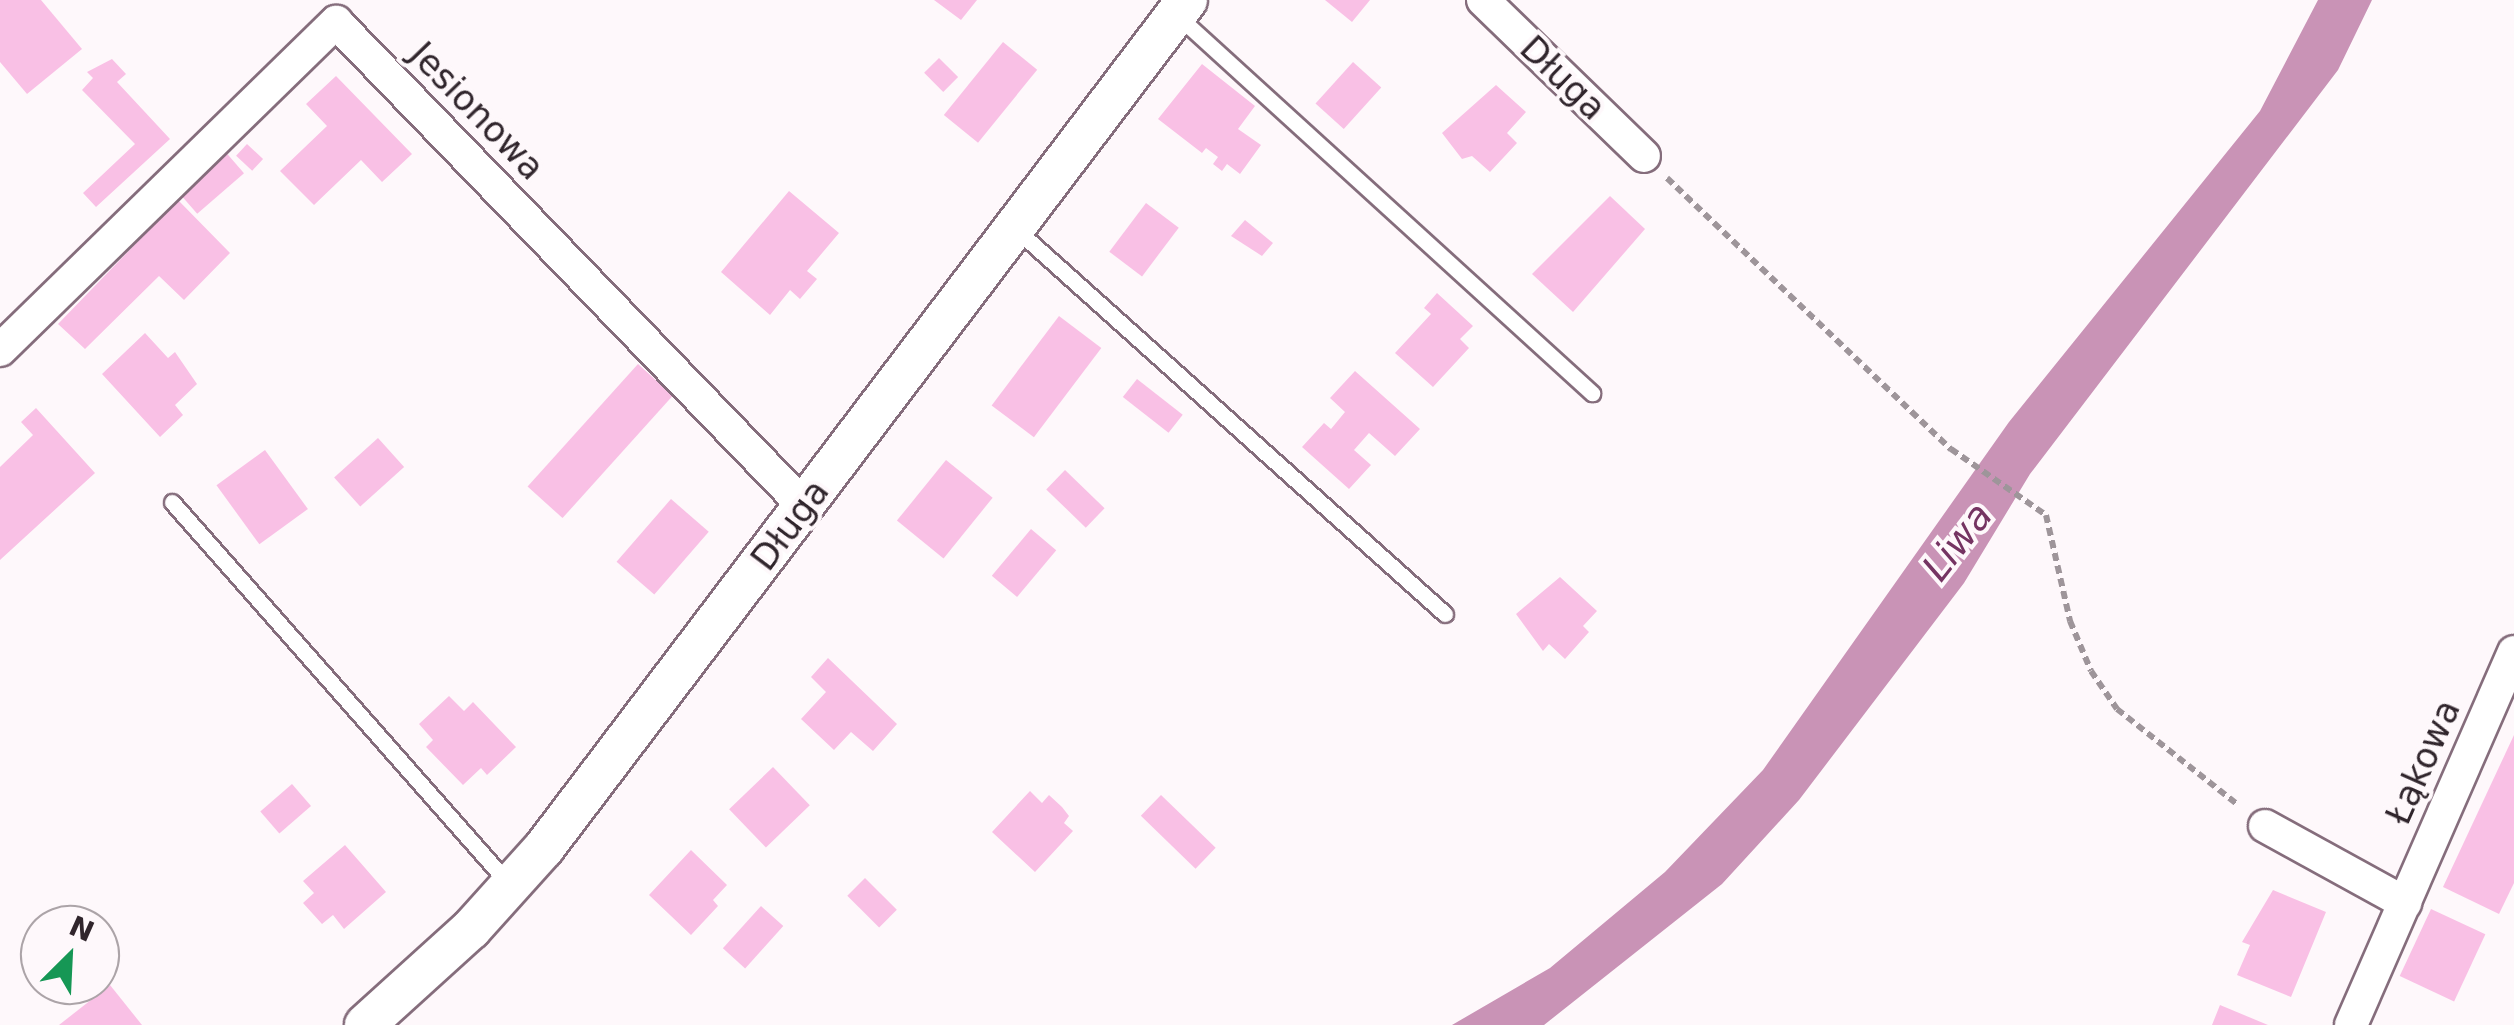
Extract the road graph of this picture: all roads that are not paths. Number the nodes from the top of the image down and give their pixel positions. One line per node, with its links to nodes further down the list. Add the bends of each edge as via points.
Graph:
1 (1483, 0): 3 (street, Długa)
2 (1181, 7): 4 (street, Długa); 6 (lane)
3 (1644, 156)
4 (1016, 230): 8 (street, Długa); 9 (lane)
5 (0, 350): 8 (street, Jesionowa, via 336,22)
6 (1592, 393)
7 (172, 502): 12 (lane)
8 (804, 506): 12 (street, Długa)
9 (1444, 614)
10 (2514, 652): 13 (street, Łąkowa)
11 (2264, 826): 13 (street)
12 (511, 886): 14 (street, Długa)
13 (2405, 903): 15 (street, Łąkowa)
14 (365, 1025)
15 (2352, 1025)

